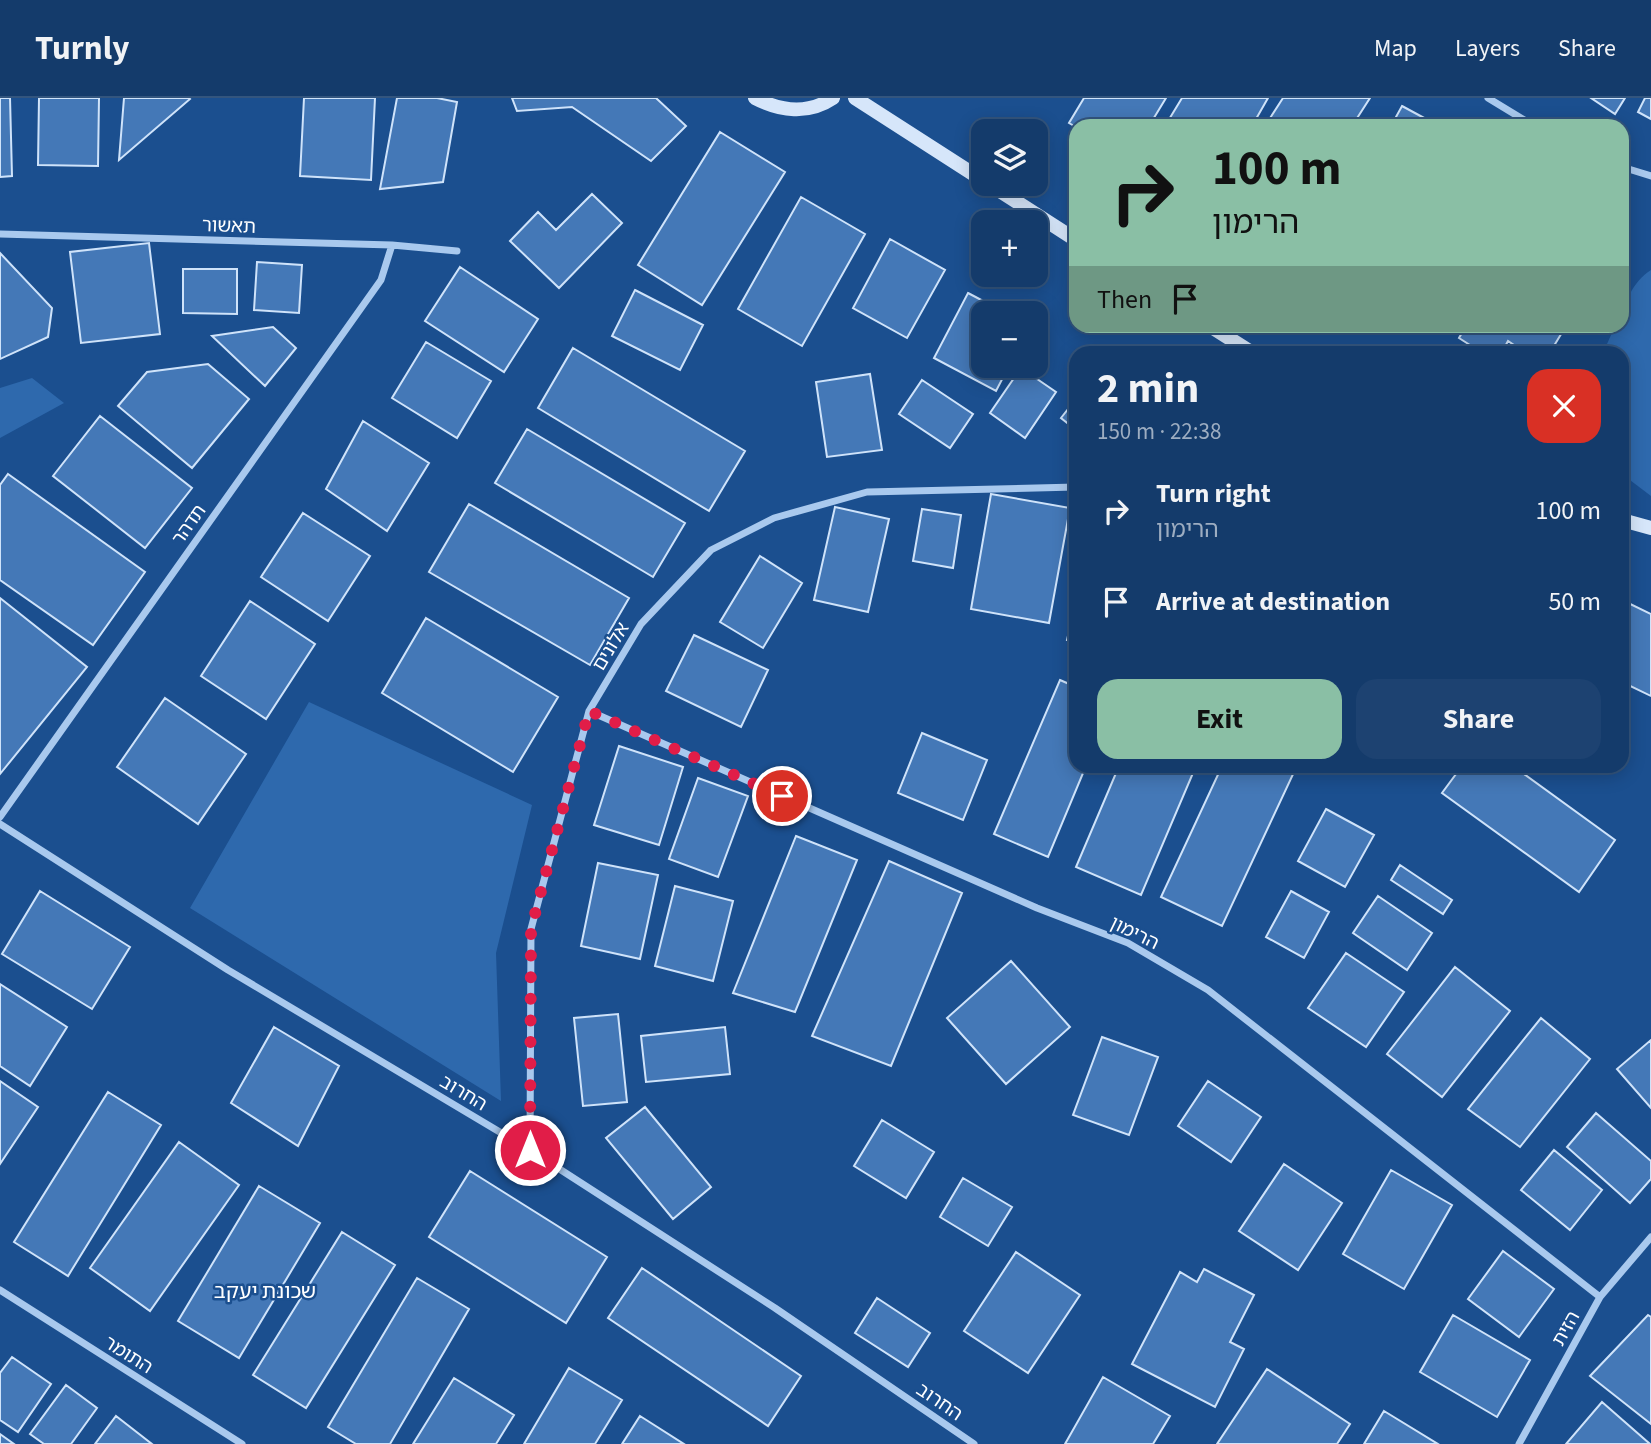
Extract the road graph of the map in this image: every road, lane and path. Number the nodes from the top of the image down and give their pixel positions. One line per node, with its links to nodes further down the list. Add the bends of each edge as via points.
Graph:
1 (755, 98): 2 (street, via 777,108 801,110)
2 (833, 98)
3 (855, 98): 7 (street)
4 (1488, 98): 5 (street)
5 (1522, 119)
6 (1629, 169): 8 (street)
7 (971, 173)
8 (1651, 176)
9 (1008, 196): 11 (street)
10 (0, 234): 12 (street, תאשור)
11 (1069, 235)
12 (392, 245): 13 (street, תאשור); 20 (street, תדהר, via 381,280)
13 (457, 251)
14 (1221, 333): 15 (street)
15 (1241, 346)
16 (1069, 487): 19 (street, אלונים, via 867,492 774,518 710,550 641,624)
17 (1629, 522): 18 (street)
18 (1651, 528)
19 (589, 711): 22 (street, אלונים, via 531,929); 25 (street, הרימון, via 1139,949 1208,990)
20 (0, 817)
21 (0, 824): 22 (street, החרוב, via 228,970)
22 (530, 1150): 27 (street, החרוב, via 775,1308)
23 (1651, 1237): 25 (street, הזית)
24 (0, 1290): 26 (street, התומר)
25 (1600, 1297): 28 (street, הזית)
26 (242, 1444)
27 (974, 1444)
28 (1520, 1444)

